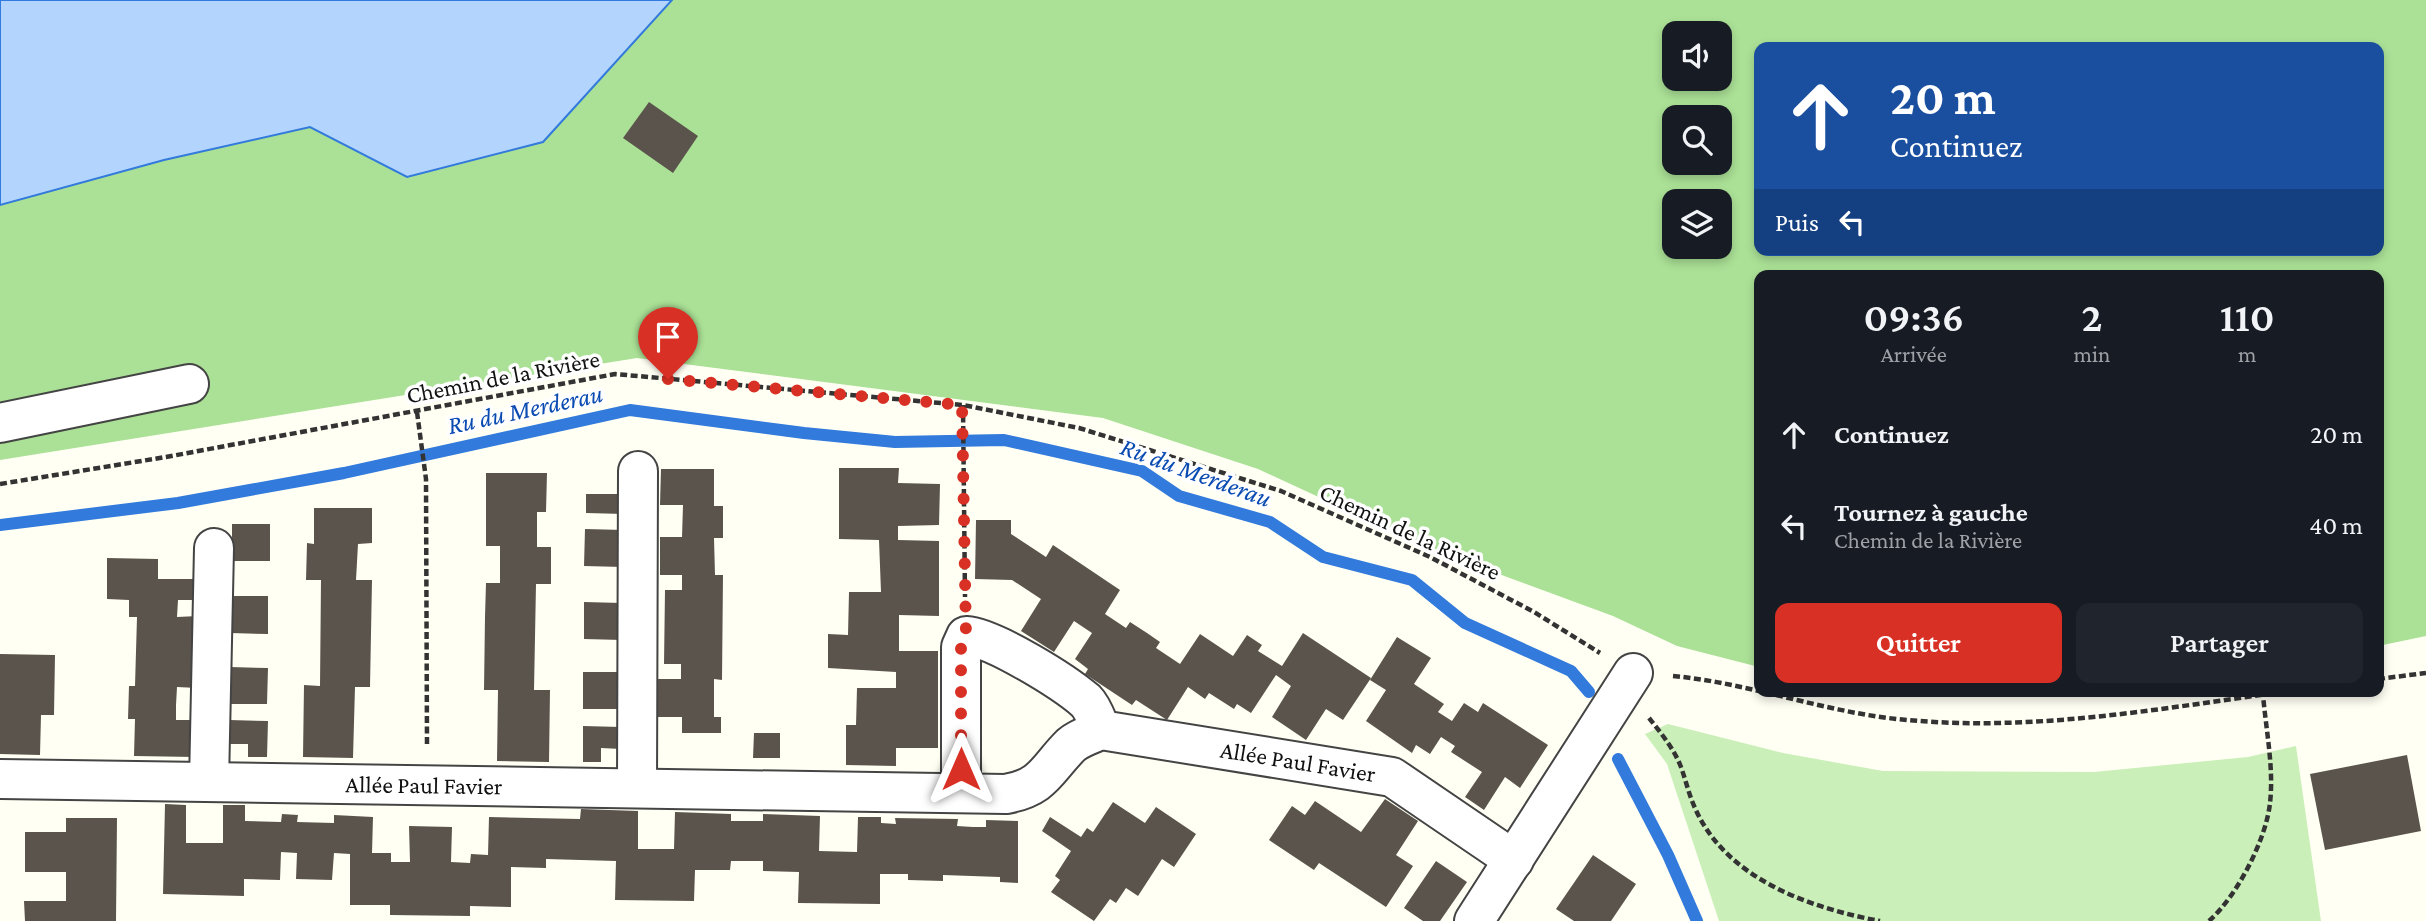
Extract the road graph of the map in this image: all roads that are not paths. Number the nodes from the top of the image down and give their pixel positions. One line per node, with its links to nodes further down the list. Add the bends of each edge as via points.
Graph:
1 (190, 384): 2 (street)
2 (0, 423)
3 (638, 471): 9 (street)
4 (214, 548): 8 (street)
5 (1628, 681): 11 (street)
6 (1101, 730): 10 (street, Allée Paul Favier, via 1073,743 1040,782 1027,790); 10 (street, via 1088,703 1048,674 979,637 966,636 961,647); 11 (street, Allée Paul Favier, via 1392,777)
7 (0, 779): 8 (street, Allée Paul Favier)
8 (209, 782): 9 (street, Allée Paul Favier)
9 (637, 786): 10 (street, Allée Paul Favier)
10 (961, 793)
11 (1514, 860): 12 (street)
12 (1474, 921)

